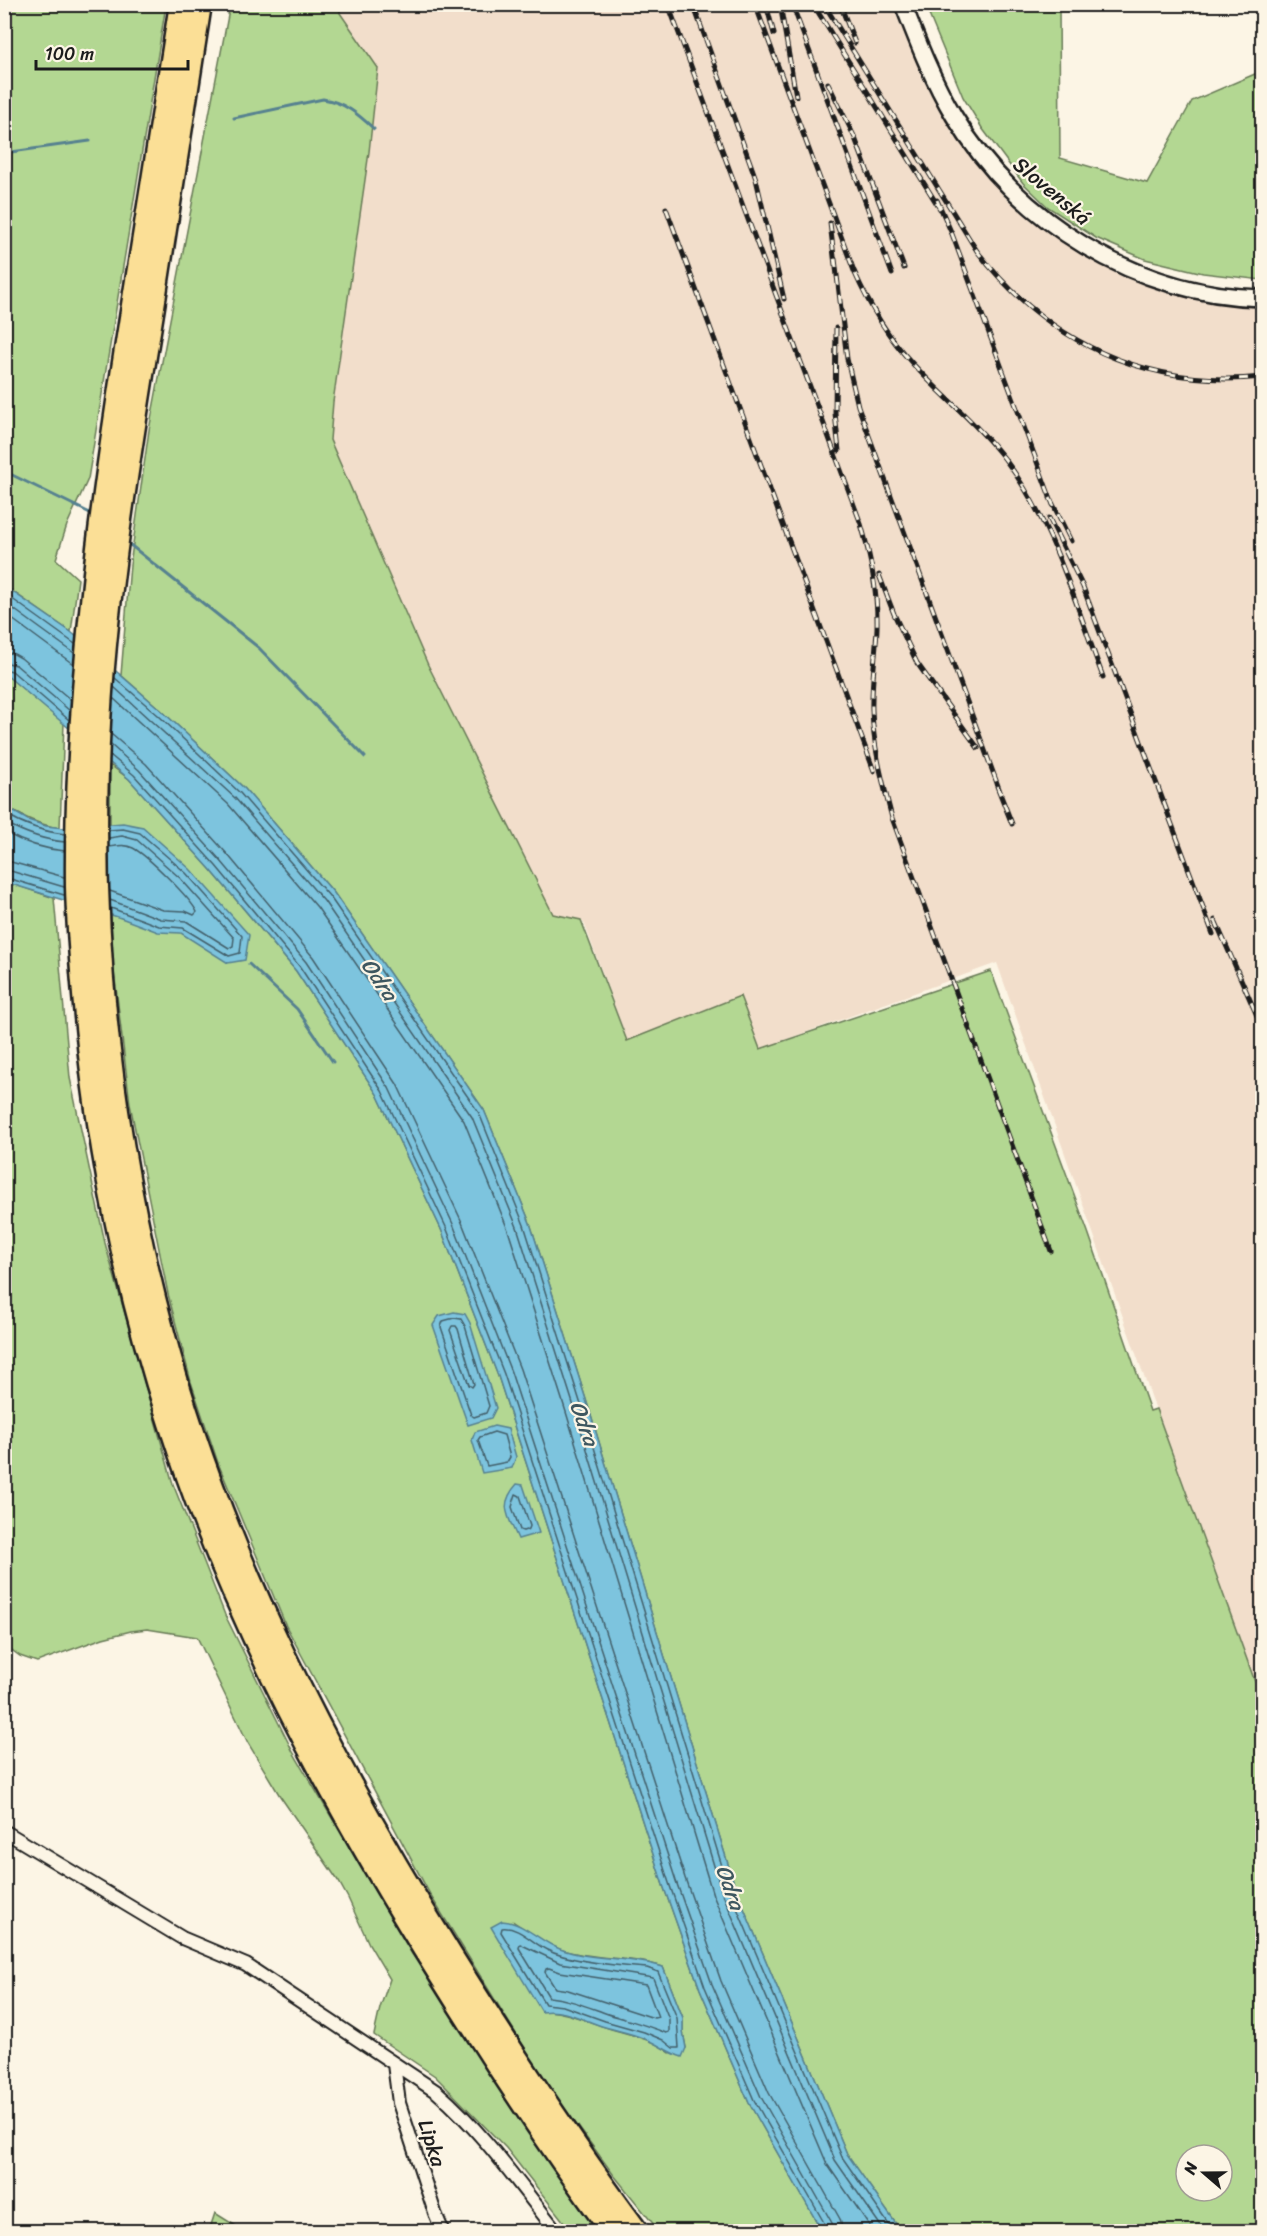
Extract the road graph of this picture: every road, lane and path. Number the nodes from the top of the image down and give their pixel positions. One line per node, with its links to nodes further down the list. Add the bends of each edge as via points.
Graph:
1 (181, 4): 5 (highway)
2 (200, 4): 5 (highway)
3 (903, 4): 4 (street, Slovenská, via 928,67 954,117 995,172 1040,214 1091,249 1148,275 1216,293)
4 (1263, 298)
5 (135, 353): 6 (highway, via 95,564 84,684 77,897)
6 (91, 965): 11 (highway, via 95,1098 109,1183 134,1299 171,1429 203,1516 293,1716 401,1912 489,2053); 12 (highway, via 128,1180 164,1337 194,1432 261,1606 307,1702 422,1910 507,2047)
7 (4, 1831): 8 (street, via 182,1938 246,1965)
8 (394, 2064): 9 (street, Lipka, via 399,2103); 10 (street, via 437,2092 463,2115)
9 (443, 2232)
10 (557, 2232)
11 (613, 2232)
12 (637, 2232)

